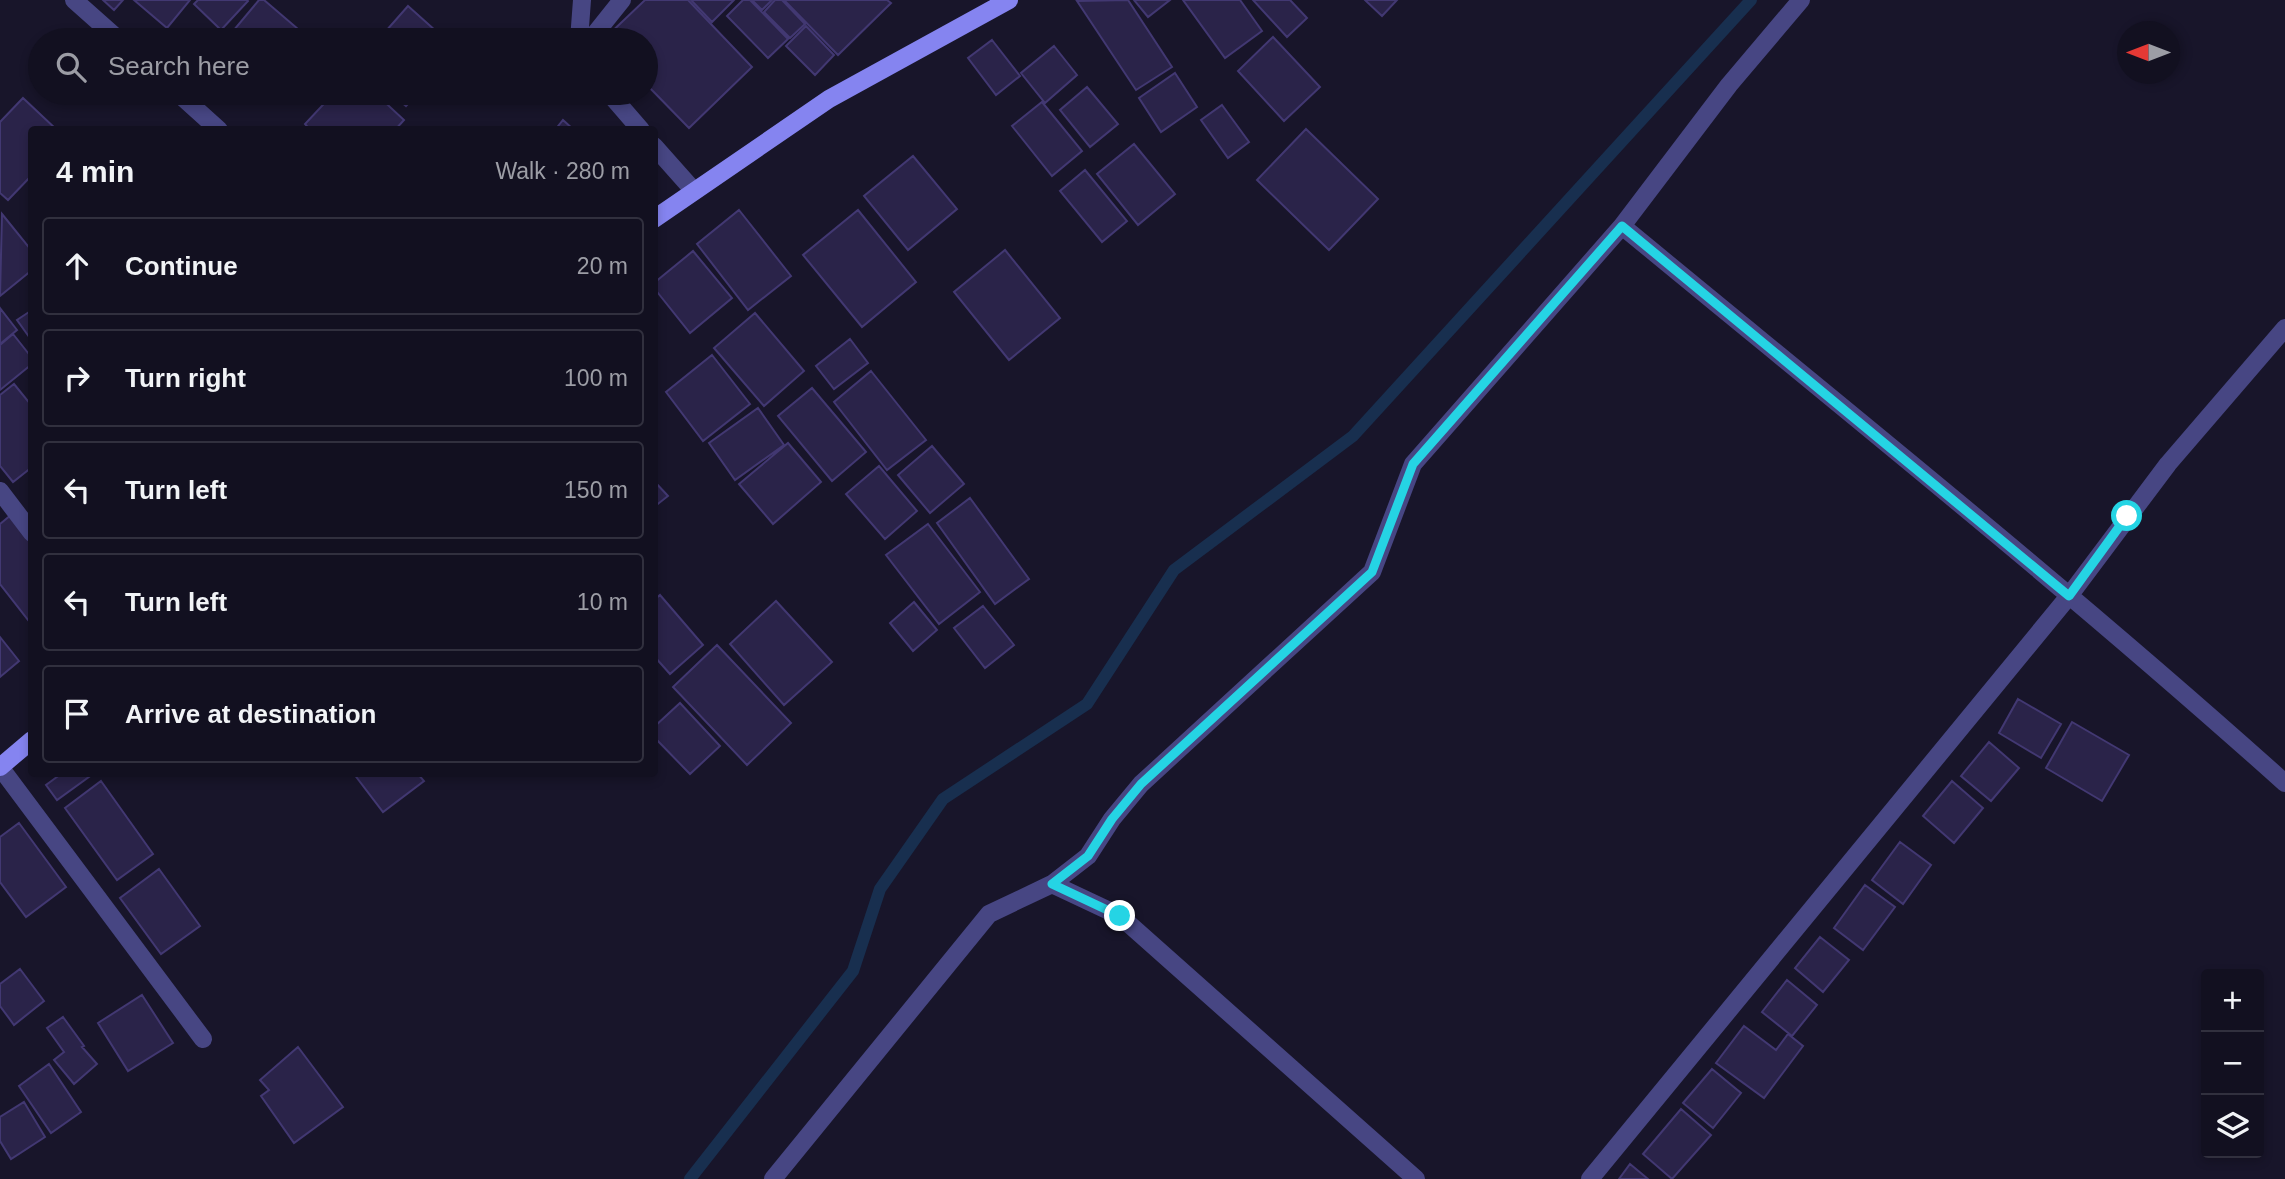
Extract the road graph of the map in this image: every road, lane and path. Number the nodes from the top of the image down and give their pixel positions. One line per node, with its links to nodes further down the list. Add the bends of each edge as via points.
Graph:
1 (75, 0): 6 (street)
2 (582, 0): 7 (street)
3 (622, 0): 8 (street)
4 (1009, 0): 14 (street, via 829,99)
5 (1801, 0): 16 (street, via 1729,85)
6 (106, 28)
7 (580, 28)
8 (600, 28)
9 (191, 105): 11 (street)
10 (619, 105): 12 (street)
11 (215, 126)
12 (638, 126)
13 (658, 150): 14 (street)
14 (694, 191): 15 (street)
15 (658, 216)
16 (1622, 226): 20 (street); 24 (street, via 1413,464 1372,572 1141,784 1088,856)
17 (2285, 328): 20 (street, via 2168,464)
18 (0, 491): 19 (street)
19 (28, 528)
20 (2069, 596): 23 (street); 28 (street)
21 (28, 743): 22 (street)
22 (0, 767): 25 (street)
23 (2285, 783)
24 (1052, 884): 26 (street, via 989,914); 27 (street, via 1120,916)
25 (203, 1039)
26 (773, 1179)
27 (1416, 1179)
28 (1590, 1179)

